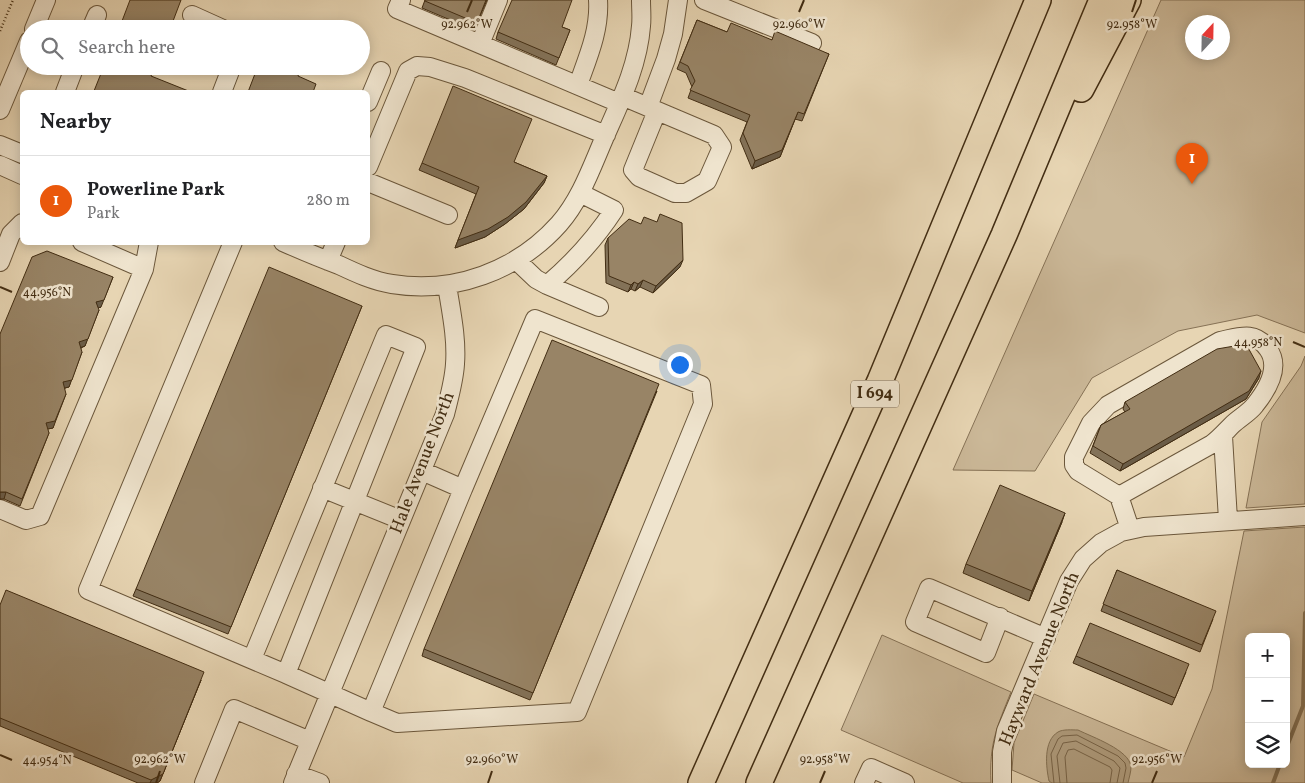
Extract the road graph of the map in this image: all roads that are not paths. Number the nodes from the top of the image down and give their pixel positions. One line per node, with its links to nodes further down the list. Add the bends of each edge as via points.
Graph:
1 (46, 0): 12 (street)
2 (401, 0): 15 (street, via 397,9)
3 (498, 0): 15 (street)
4 (598, 0): 20 (street, via 598,26)
5 (641, 0): 24 (street, via 642,25 638,48)
6 (678, 0): 25 (street, via 673,34)
7 (704, 0): 14 (street)
8 (1038, 0): 71 (highway, I 694, via 876,390)
9 (1102, 0): 37 (highway, I 694)
10 (1128, 0): 37 (highway)
11 (192, 15): 13 (street)
12 (38, 20)
13 (203, 20)
14 (812, 43)
15 (480, 44): 20 (street)
16 (20, 62): 26 (street)
17 (381, 71): 23 (street)
18 (71, 75): 21 (street)
19 (229, 75): 22 (street)
20 (578, 85): 24 (street)
21 (65, 90)
22 (223, 90)
23 (370, 97)
24 (620, 99): 25 (street); 27 (street)
25 (652, 109): 25 (street, via 714,135 722,147 707,181 686,193 675,193 638,177 633,170)
26 (0, 110)
27 (606, 135): 30 (street, via 466,78 417,66 408,71); 34 (street)
28 (0, 145): 29 (street)
29 (20, 153)
30 (370, 162)
31 (0, 165): 32 (street)
32 (20, 173)
33 (370, 183): 35 (street)
34 (580, 193): 43 (street, via 559,223); 48 (street, via 614,210 590,245)
35 (448, 215)
36 (20, 225): 45 (street, via 11,234)
37 (1004, 235): 72 (highway, I 694)
38 (89, 245): 46 (street)
39 (148, 245): 46 (street)
40 (231, 245): 63 (street, via 88,590)
41 (335, 245): 44 (street)
42 (306, 247): 44 (street)
43 (516, 260): 47 (street, via 473,279); 48 (street)
44 (328, 261): 47 (street, via 391,284)
45 (0, 262)
46 (144, 269): 56 (street, via 40,516 26,520)
47 (447, 285): 51 (street, Hale Avenue North, via 455,355 452,390)
48 (547, 285): 49 (street)
49 (599, 307)
50 (1223, 436): 54 (street); 54 (street, via 1254,406 1268,384 1274,362 1272,354 1259,338 1220,341 1108,405 1091,422 1074,457 1074,465 1078,471); 59 (street)
51 (422, 471): 53 (street); 58 (street, Hale Avenue North)
52 (322, 488): 55 (street); 55 (street, via 386,335 416,347); 63 (street)
53 (463, 489): 66 (street); 66 (street, via 535,319 701,385 703,404 577,712 397,722)
54 (1119, 496): 60 (street)
55 (355, 501): 58 (street); 64 (street)
56 (0, 509)
57 (1305, 516): 59 (street, Hayward Avenue North)
58 (401, 520): 65 (street, Hale Avenue North)
59 (1228, 520): 60 (street, Hayward Avenue North)
60 (1130, 529): 62 (street, Hayward Avenue North, via 1106,539 1083,560 1069,581)
61 (1000, 617): 61 (street, via 929,588 915,622 986,653); 62 (street)
62 (1046, 638): 75 (street, Hayward Avenue North, via 1005,736)
63 (252, 659): 64 (street)
64 (286, 674): 65 (street)
65 (330, 692): 66 (street); 67 (street, Hale Avenue North)
66 (371, 712)
67 (310, 741): 68 (street, Hale Avenue North); 69 (street, via 234,709)
68 (295, 778): 70 (street)
69 (204, 783)
70 (320, 783)
71 (700, 783)
72 (759, 783)
73 (864, 783): 74 (street, via 871,768)
74 (905, 783)
75 (1002, 783)

